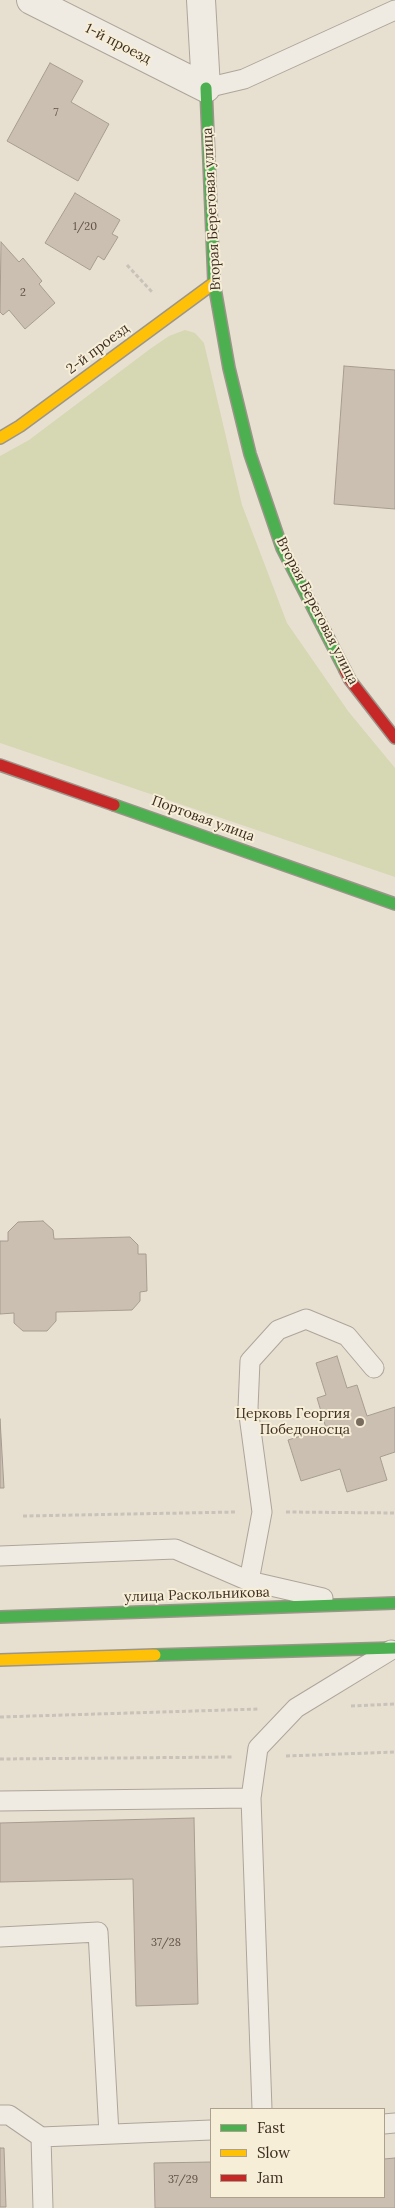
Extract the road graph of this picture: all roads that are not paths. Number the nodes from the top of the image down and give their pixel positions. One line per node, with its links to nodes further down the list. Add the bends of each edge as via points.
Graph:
1 (31, 0): 4 (street, 1-й проезд)
2 (201, 0): 4 (street, Вторая Береговая улица)
3 (395, 10): 4 (lane, via 244,79)
4 (206, 88): 5 (street, Вторая Береговая улица)
5 (214, 284): 6 (street, 2-й проезд); 7 (street, Вторая Береговая улица, via 229,368 250,454 282,548 350,680)
6 (0, 438)
7 (395, 738)
8 (0, 765): 9 (street, Портовая улица)
9 (395, 904)
10 (374, 1368): 12 (lane, via 347,1336 306,1320 278,1330 250,1361 248,1408 262,1512)
11 (0, 1556): 12 (lane, via 175,1549)
12 (249, 1581): 14 (lane)
13 (395, 1603): 14 (street, улица Раскольникова)
14 (348, 1604): 15 (street, улица Раскольникова)
15 (0, 1617)
16 (395, 1648): 17 (street); 18 (lane, via 296,1708 258,1748)
17 (0, 1660)
18 (251, 1798): 19 (lane); 21 (lane)
19 (0, 1801)
20 (0, 1937): 24 (lane, via 98,1932)
21 (262, 2108)
22 (0, 2115): 25 (lane, via 9,2114)
23 (210, 2130): 24 (lane)
24 (109, 2134): 25 (lane)
25 (41, 2137): 26 (lane)
26 (44, 2208)

